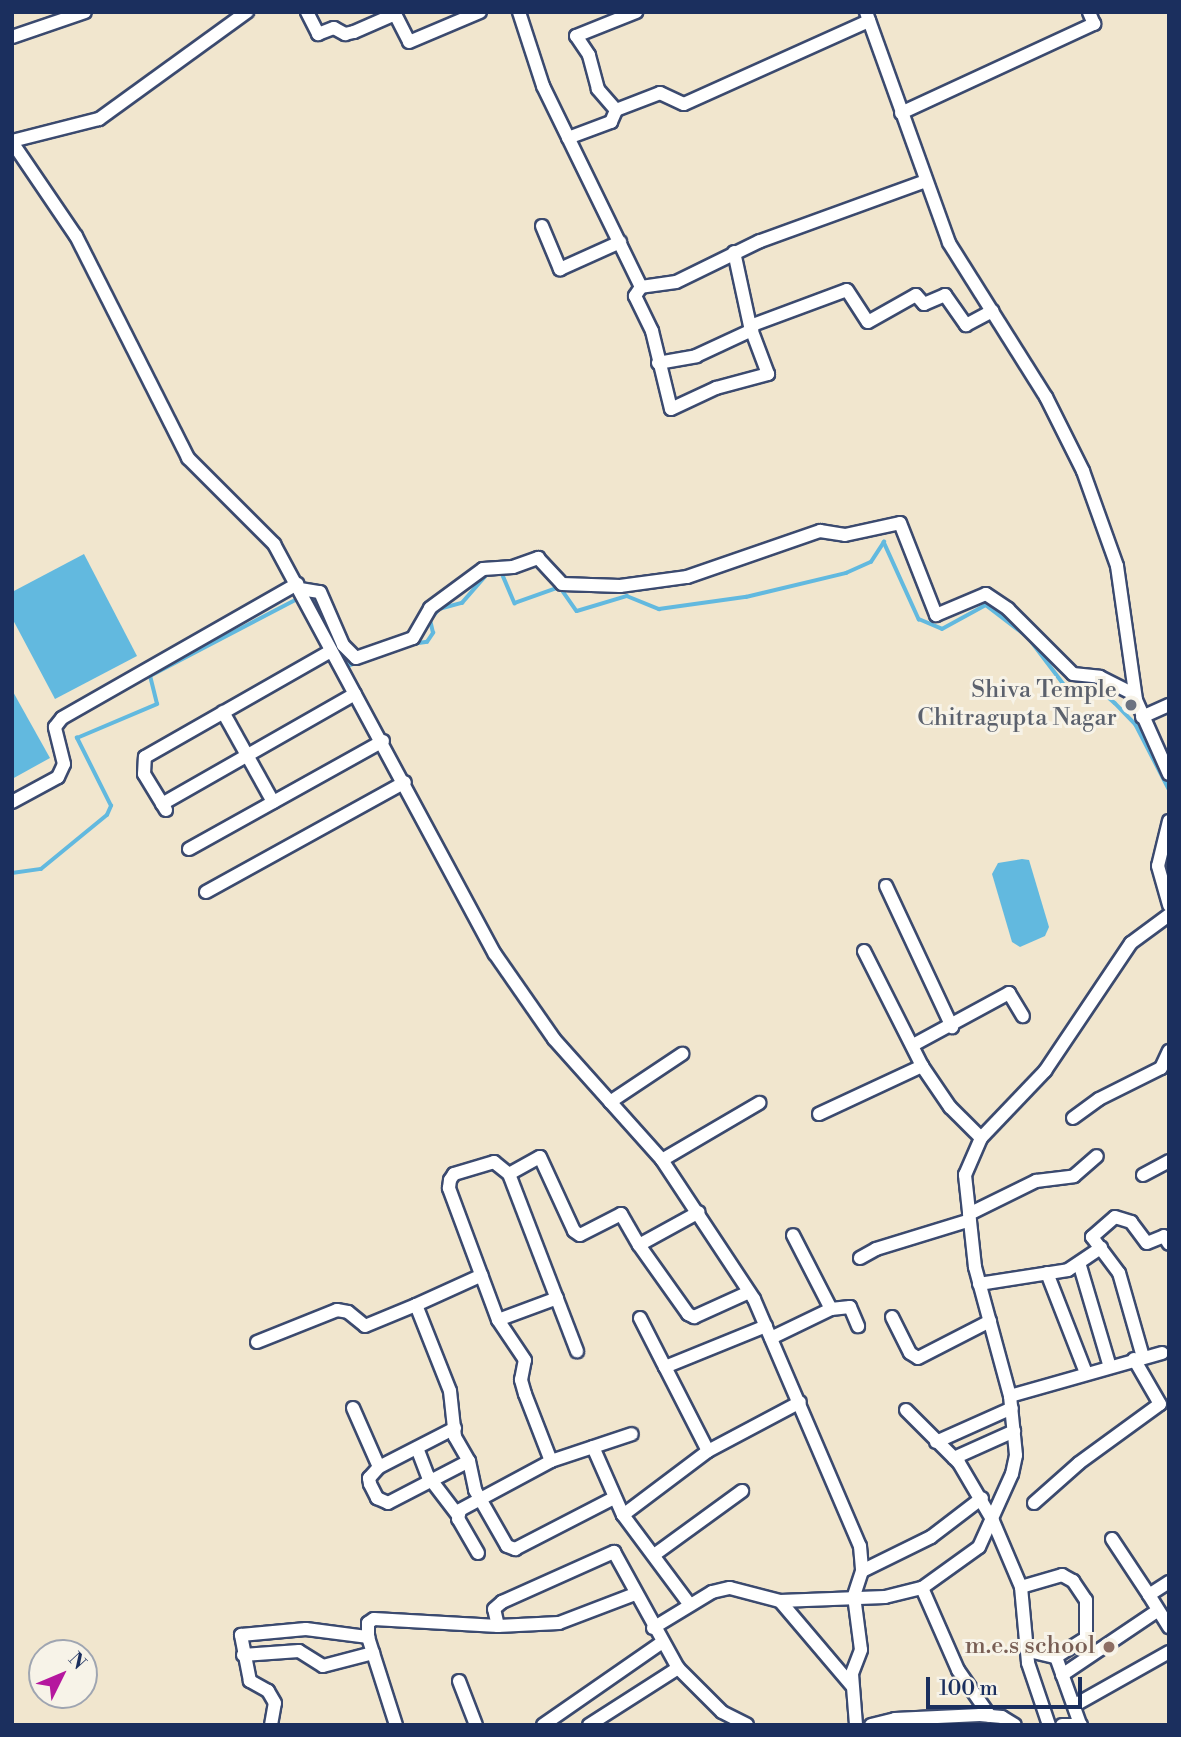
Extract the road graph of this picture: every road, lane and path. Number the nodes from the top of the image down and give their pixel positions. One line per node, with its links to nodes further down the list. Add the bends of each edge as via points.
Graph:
1 (85, 12): 9 (street)
2 (247, 12): 13 (street, via 99,119)
3 (307, 12): 4 (street, via 318,34 334,28 345,34 354,32 395,14 409,42)
4 (480, 12)
5 (519, 12): 12 (street, via 543,86)
6 (636, 12): 10 (street, via 576,36 589,55 598,89)
7 (1089, 12): 11 (street, via 1094,24)
8 (867, 17): 10 (street, via 684,104 660,93); 11 (street)
9 (12, 37)
10 (615, 110): 12 (street, via 611,122)
11 (901, 113): 14 (street)
12 (568, 138): 16 (street)
13 (12, 141): 22 (street, via 76,236 188,458 268,537)
14 (926, 181): 17 (street); 19 (street, via 949,243)
15 (542, 226): 16 (street, via 560,270)
16 (620, 242): 18 (street)
17 (734, 251): 18 (street, via 676,282); 20 (street)
18 (641, 286): 21 (street, via 635,296 652,331)
19 (992, 311): 20 (street, via 965,325 945,295 924,304 916,295 868,322 847,290); 25 (street, via 1067,435 1100,516 1117,566)
20 (751, 328): 21 (street, via 696,356); 21 (street, via 768,374 716,388 671,409)
21 (658, 363)
22 (302, 592): 23 (street); 25 (street, via 320,592 344,645 356,658 413,638 424,614 483,569 513,567 538,558 562,584 620,586 687,577 820,531 845,536 900,523 936,615 986,594 1008,609 1073,674 1100,677); 33 (street, via 62,718 55,727 64,764 58,777)
23 (331, 651): 24 (street); 27 (street)
24 (355, 694): 29 (street); 30 (street)
25 (1135, 695): 28 (street)
26 (1169, 705): 28 (street)
27 (223, 712): 30 (street); 30 (street, via 145,757 144,774 164,807)
28 (1142, 717): 31 (street)
29 (383, 741): 32 (street); 34 (street)
30 (246, 756): 34 (street)
31 (1169, 774)
32 (405, 782): 38 (street); 48 (street, via 464,905 495,954 554,1039)
33 (12, 802)
34 (273, 802): 36 (street)
35 (1169, 821): 39 (street, via 1158,866)
36 (189, 849)
37 (886, 886): 43 (street)
38 (206, 892)
39 (1169, 905)
40 (1169, 915): 52 (street, via 1131,943 1045,1071)
41 (864, 951): 44 (street)
42 (1023, 1016): 43 (street, via 1009,993)
43 (951, 1027): 44 (street)
44 (915, 1044): 47 (street)
45 (1169, 1051): 51 (street, via 1161,1068 1099,1099)
46 (682, 1054): 48 (street)
47 (922, 1066): 50 (street); 52 (street, via 950,1107)
48 (610, 1102): 54 (street)
49 (759, 1103): 54 (street)
50 (819, 1115)
51 (1073, 1118)
52 (981, 1138): 59 (street, via 965,1175)
53 (1097, 1156): 59 (street, via 1074,1176 1036,1181)
54 (662, 1160): 58 (street)
55 (1169, 1161): 57 (street)
56 (509, 1174): 62 (street, via 540,1157 574,1231 580,1235 621,1214); 67 (street, via 494,1163 454,1174 450,1180); 70 (street)
57 (1143, 1175)
58 (699, 1212): 62 (street); 69 (street)
59 (970, 1217): 64 (street); 68 (street)
60 (793, 1234): 72 (street)
61 (1169, 1244): 63 (street, via 1164,1236 1147,1243 1131,1222 1115,1217 1092,1237)
62 (639, 1245): 69 (street, via 694,1317)
63 (1101, 1248): 65 (street); 82 (street, via 1119,1273)
64 (860, 1258)
65 (1080, 1266): 66 (street); 83 (street)
66 (1047, 1273): 68 (street); 85 (street)
67 (482, 1275): 71 (street); 75 (street)
68 (979, 1284): 76 (street)
69 (749, 1292): 78 (street)
70 (557, 1298): 75 (street); 80 (street)
71 (416, 1305): 79 (street, via 365,1326 348,1312 337,1310); 90 (street, via 450,1391)
72 (831, 1309): 77 (street, via 850,1307); 78 (street)
73 (892, 1317): 76 (street, via 910,1353 918,1358)
74 (640, 1318): 84 (street)
75 (498, 1320): 99 (street, via 525,1360 525,1394)
76 (990, 1321): 87 (street)
77 (858, 1326)
78 (769, 1332): 84 (street); 86 (street)
79 (257, 1342)
80 (577, 1351)
81 (1162, 1353): 82 (street)
82 (1139, 1358): 83 (street); 106 (street, via 1160,1404 1079,1463)
83 (1109, 1364): 85 (street)
84 (665, 1367): 96 (street)
85 (1086, 1373): 87 (street)
86 (800, 1402): 96 (street); 113 (street, via 860,1546)
87 (1011, 1402): 91 (street); 93 (street)
88 (353, 1408): 100 (street)
89 (906, 1410): 93 (street)
90 (455, 1428): 95 (street); 98 (street, via 458,1446)
91 (1014, 1431): 97 (street); 109 (street, via 1012,1474)
92 (632, 1434): 94 (street)
93 (936, 1442): 97 (street)
94 (593, 1447): 99 (street); 104 (street)
95 (417, 1448): 100 (street); 101 (street)
96 (708, 1451): 108 (street)
97 (954, 1458): 105 (street)
98 (469, 1461): 101 (street); 103 (street)
99 (551, 1461): 103 (street)
100 (379, 1467): 101 (street, via 369,1478 382,1502 396,1500)
101 (432, 1481): 107 (street)
102 (742, 1491): 112 (street)
103 (481, 1498): 104 (street, via 501,1538 515,1549); 107 (street)
104 (614, 1498): 108 (street)
105 (982, 1498): 109 (street); 113 (street, via 931,1537)
106 (1034, 1503)
107 (457, 1514): 111 (street)
108 (623, 1515): 112 (street)
109 (993, 1521): 115 (street); 116 (street, via 978,1547)
110 (1112, 1539): 118 (street)
111 (478, 1553)
112 (654, 1555): 121 (street)
113 (862, 1571): 119 (street)
114 (1169, 1582): 118 (street)
115 (1021, 1587): 128 (street); 132 (street, via 1062,1575 1073,1581 1087,1600 1086,1639)
116 (922, 1588): 119 (street, via 885,1597); 138 (street, via 958,1670)
117 (635, 1594): 123 (street, via 559,1623); 123 (street, via 610,1551 502,1602 494,1609); 125 (street)
118 (1149, 1595): 122 (street)
119 (854, 1596): 120 (street); 136 (street, via 861,1650)
120 (780, 1601): 121 (street, via 730,1588); 136 (street, via 839,1665)
121 (690, 1605): 125 (street)
122 (1157, 1611): 124 (street); 134 (street)
123 (498, 1626): 126 (street, via 374,1619 368,1623)
124 (1169, 1627)
125 (653, 1628): 127 (street)
126 (368, 1637): 130 (street); 131 (street, via 306,1629 253,1631 241,1635)
127 (660, 1643): 133 (street); 146 (street)
128 (1029, 1651): 132 (street); 151 (street, via 1033,1682)
129 (1169, 1652): 137 (street)
130 (373, 1653): 131 (street, via 323,1666 299,1651); 144 (street)
131 (243, 1655): 143 (street, via 250,1681 273,1697)
132 (1056, 1657): 134 (street)
133 (678, 1668): 139 (street); 147 (street)
134 (1062, 1675): 137 (street)
135 (459, 1681): 145 (street)
136 (852, 1686): 149 (street)
137 (1075, 1705): 142 (street)
138 (990, 1716): 140 (street); 141 (street)
139 (729, 1721): 148 (street)
140 (932, 1721): 150 (street)
141 (1014, 1724)
142 (1080, 1724): 152 (street)
143 (271, 1725)
144 (396, 1725)
145 (475, 1725)
146 (543, 1725)
147 (589, 1725)
148 (747, 1725)
149 (856, 1725)
150 (871, 1725)
151 (1049, 1725)
152 (1062, 1725)

